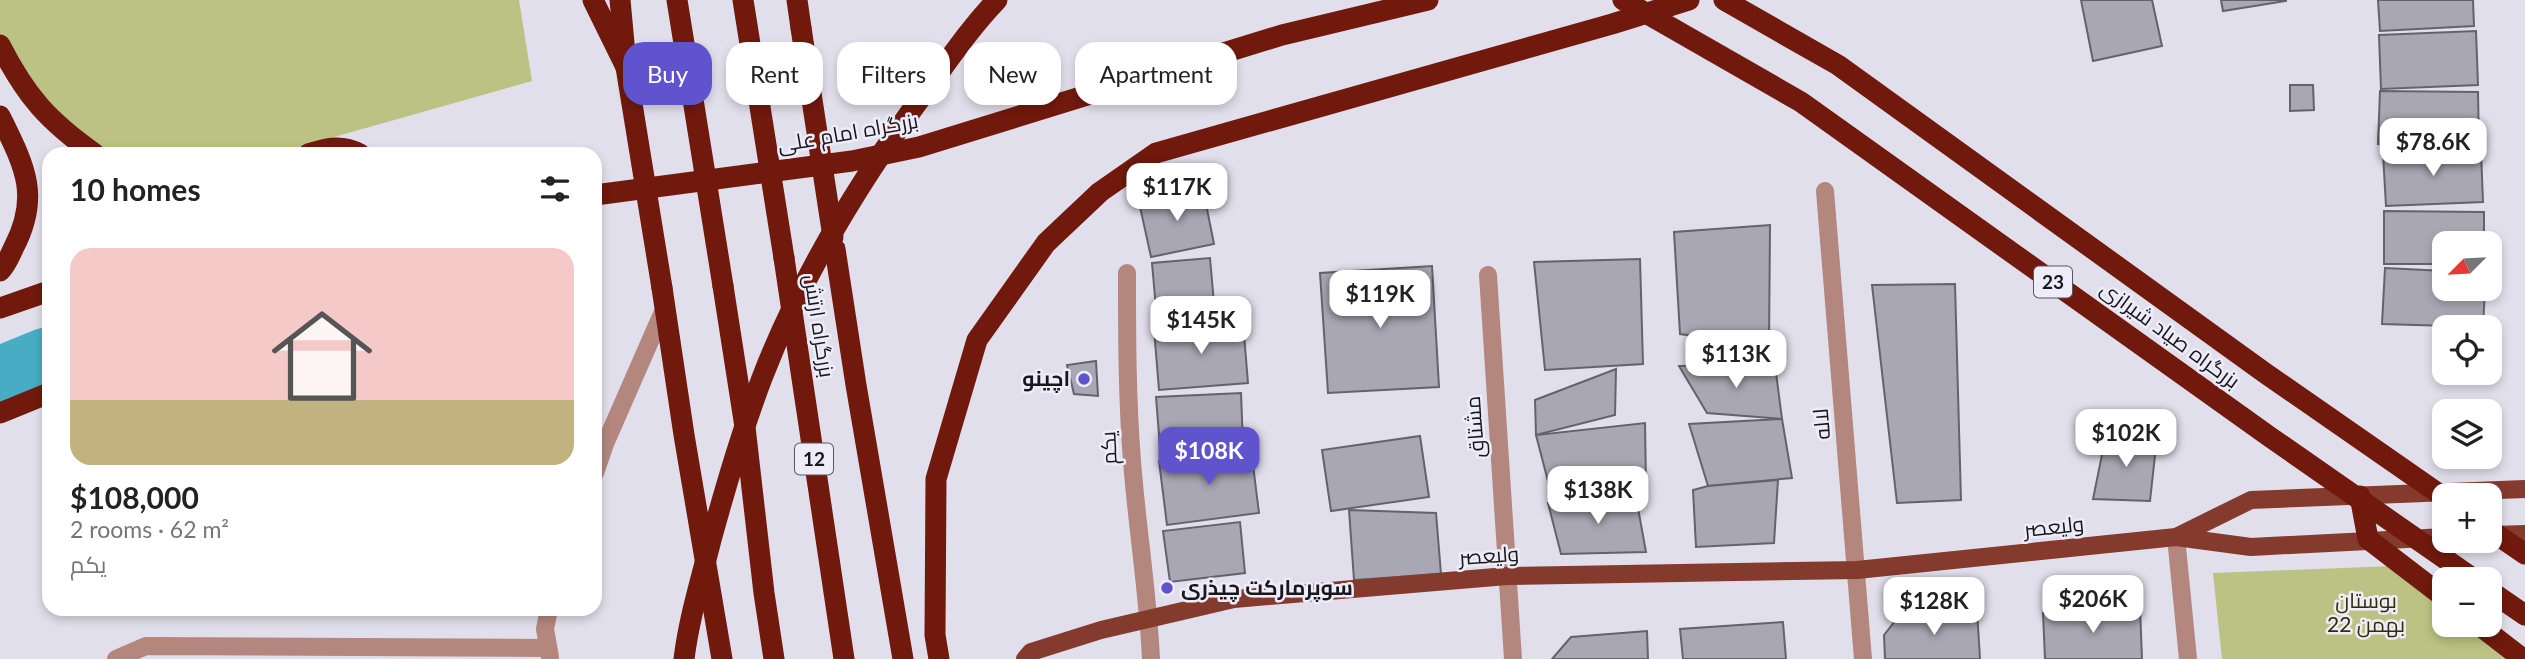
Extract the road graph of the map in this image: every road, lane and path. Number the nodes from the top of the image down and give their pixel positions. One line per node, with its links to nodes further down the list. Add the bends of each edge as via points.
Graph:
1 (593, 0): 15 (highway)
2 (610, 0): 14 (highway)
3 (620, 0): 12 (highway)
4 (677, 0): 53 (highway, bridge, via 745,427)
5 (743, 0): 54 (highway, بزرگراه ارتش / 12, bridge)
6 (797, 0): 55 (highway, bridge)
7 (997, 0): 51 (highway, bridge, via 906,117 813,267 763,377 725,488)
8 (1428, 0): 20 (highway, بزرگراه امام علی, via 1282,35 919,147 852,161)
9 (1623, 0): 40 (highway, بزرگراه صیاد شیرازی / 23, bridge, via 1801,102)
10 (1689, 0): 56 (highway, via 1156,153 1100,192 1046,243 977,340 936,479 935,635)
11 (1724, 0): 30 (highway, بزرگراه صیاد شیرازی / 23, bridge, via 1838,65)
12 (624, 42)
13 (0, 45): 18 (highway, via 40,110)
14 (623, 54)
15 (623, 61)
16 (632, 105): 25 (highway, bridge)
17 (0, 117): 21 (highway, via 30,192 25,226)
18 (85, 147)
19 (1825, 191): 41 (street, لاله)
20 (602, 194)
21 (0, 271)
22 (1127, 273): 47 (street, یکم, via 1132,458)
23 (1488, 275): 42 (street, مشتاق)
24 (42, 293): 26 (highway)
25 (663, 297): 29 (street); 52 (highway)
26 (0, 308)
27 (42, 396): 28 (highway)
28 (0, 413)
29 (602, 453)
30 (2432, 489)
31 (2525, 489): 32 (main road, ولیعصر)
32 (2360, 496): 35 (main road, ولیعصر, via 2250,500); 38 (highway)
33 (2525, 534): 34 (main road)
34 (2502, 535)
35 (2176, 537): 38 (main road, ولیعصر, via 2251,547); 41 (main road, ولیعصر); 61 (street)
36 (2432, 538): 38 (main road, ولیعصر)
37 (2502, 538): 39 (highway, bridge)
38 (2368, 540): 43 (highway)
39 (2525, 554)
40 (2457, 567)
41 (1857, 570): 42 (main road, ولیعصر); 60 (street, لاله)
42 (1507, 576): 47 (main road, ولیعصر, via 1234,599); 59 (street, مشتاق)
43 (2432, 588)
44 (2502, 599): 45 (highway)
45 (2525, 615)
46 (548, 616): 49 (street)
47 (1149, 620): 57 (main road, ولیعصر, via 1042,648); 58 (street, یکم)
48 (2495, 637): 62 (highway)
49 (549, 653): 50 (street, via 146,646)
50 (116, 659)
51 (684, 659)
52 (722, 659)
53 (774, 659)
54 (844, 659)
55 (903, 659)
56 (939, 659)
57 (1025, 659)
58 (1151, 659)
59 (1513, 659)
60 (1863, 659)
61 (2188, 659)
62 (2524, 659)

